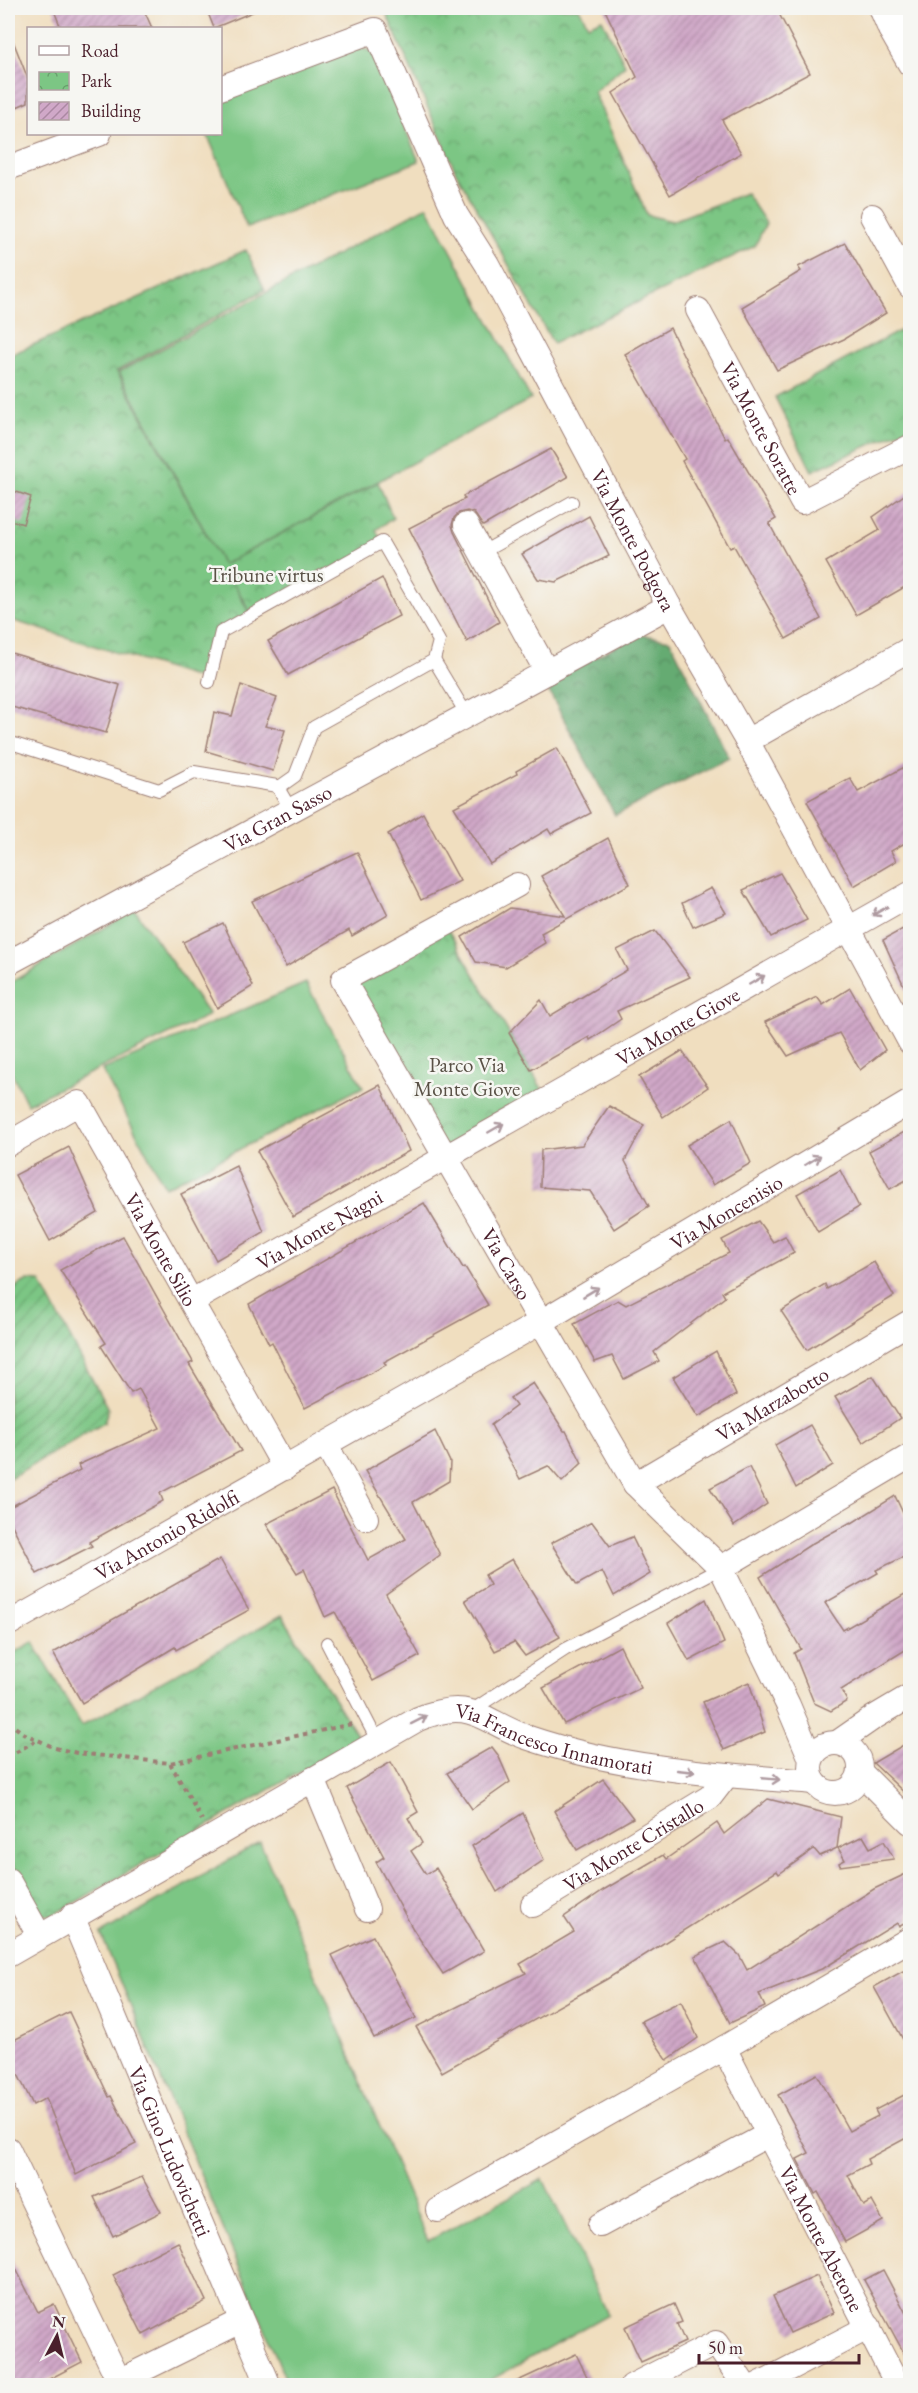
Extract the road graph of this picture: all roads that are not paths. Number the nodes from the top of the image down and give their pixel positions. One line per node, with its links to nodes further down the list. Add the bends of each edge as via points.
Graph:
1 (910, 17): 2 (street)
2 (885, 18): 3 (street)
3 (910, 64)
4 (222, 87): 14 (street, Via Monte Podgora, via 375,30 456,215 487,264)
5 (96, 135): 6 (street)
6 (8, 168)
7 (872, 216): 8 (street)
8 (910, 286)
9 (698, 310): 10 (street, Via Monte Soratte, via 802,502)
10 (910, 447)
11 (572, 502): 13 (lane)
12 (466, 525): 13 (street)
13 (482, 553): 17 (street)
14 (669, 606): 17 (street, Via Gran Sasso); 20 (street, Via Monte Podgora)
15 (910, 649): 20 (street)
16 (434, 660): 18 (lane, via 439,641 382,542 221,632); 19 (lane); 22 (lane, via 314,727 295,776)
17 (547, 672): 19 (street, Via Gran Sasso)
18 (209, 682)
19 (467, 715): 23 (street, Via Gran Sasso)
20 (747, 741): 26 (street, Via Monte Podgora)
21 (8, 742): 22 (lane, via 159,790 194,772)
22 (278, 788): 23 (lane)
23 (291, 810): 27 (street, Via Gran Sasso)
24 (517, 885): 31 (street, Via Carso, via 343,980)
25 (910, 894): 26 (street, Via Monte Giove, one-way to 26)
26 (850, 928): 28 (street, Via Monte Podgora); 31 (street, Via Monte Giove, one-way to 26)
27 (8, 963)
28 (910, 1042)
29 (910, 1102): 33 (street, Via Moncenisio, one-way to 29)
30 (8, 1144): 32 (street, Via Monte Silio, via 79,1103)
31 (445, 1157): 32 (street, Via Monte Nagni); 33 (street, Via Carso)
32 (192, 1301): 37 (street, Via Monte Silio)
33 (541, 1322): 35 (street, Via Antonio Ridolfi); 38 (street, Via Carso)
34 (910, 1322): 38 (street, Via Marzabotto)
35 (326, 1445): 37 (street, Via Antonio Ridolfi); 39 (street)
36 (910, 1456): 40 (street)
37 (285, 1468): 41 (street, Via Antonio Ridolfi)
38 (635, 1484): 40 (street, Via Carso)
39 (366, 1518)
40 (721, 1568): 44 (street, Via Carso); 45 (lane, via 566,1649)
41 (8, 1624)
42 (327, 1643): 46 (lane)
43 (910, 1696): 47 (street, via 862,1725)
44 (788, 1705): 47 (street, Via Carso); 48 (street, Via Carso)
45 (471, 1711): 46 (street, Via Francesco Innamorati, one-way to 45, via 431,1714); 49 (street, Via Francesco Innamorati, one-way to 49, via 541,1742 634,1763)
46 (378, 1742): 50 (street, Via Francesco Innamorati)
47 (846, 1761): 48 (street, via 815,1752); 48 (street, Via Francesco Innamorati, via 828,1792); 51 (street, Via Francesco Innamorati, via 864,1794)
48 (813, 1771): 49 (street, Via Francesco Innamorati, one-way to 48)
49 (727, 1775): 53 (street, Via Monte Cristallo, via 710,1797)
50 (313, 1779): 54 (street); 55 (street, Via Francesco Innamorati)
51 (904, 1817)
52 (8, 1880): 56 (street)
53 (533, 1905)
54 (367, 1908)
55 (72, 1916): 56 (street, Via Francesco Innamorati); 64 (street, Via Gino Ludovichetti)
56 (39, 1935): 58 (street, Via Francesco Innamorati)
57 (910, 1939): 59 (street)
58 (8, 1954)
59 (724, 2048): 60 (street, Via Monte Abetone); 62 (street)
60 (769, 2134): 63 (street); 65 (street, Via Monte Abetone)
61 (8, 2149): 66 (street)
62 (438, 2210)
63 (600, 2225)
64 (241, 2321): 66 (street); 67 (street, Via Gino Ludovichetti)
65 (869, 2327): 70 (street, Via Monte Abetone); 71 (street)
66 (114, 2383)
67 (268, 2385)
68 (632, 2385): 69 (street, via 716,2343)
69 (745, 2385)
70 (756, 2385)
71 (898, 2385)

